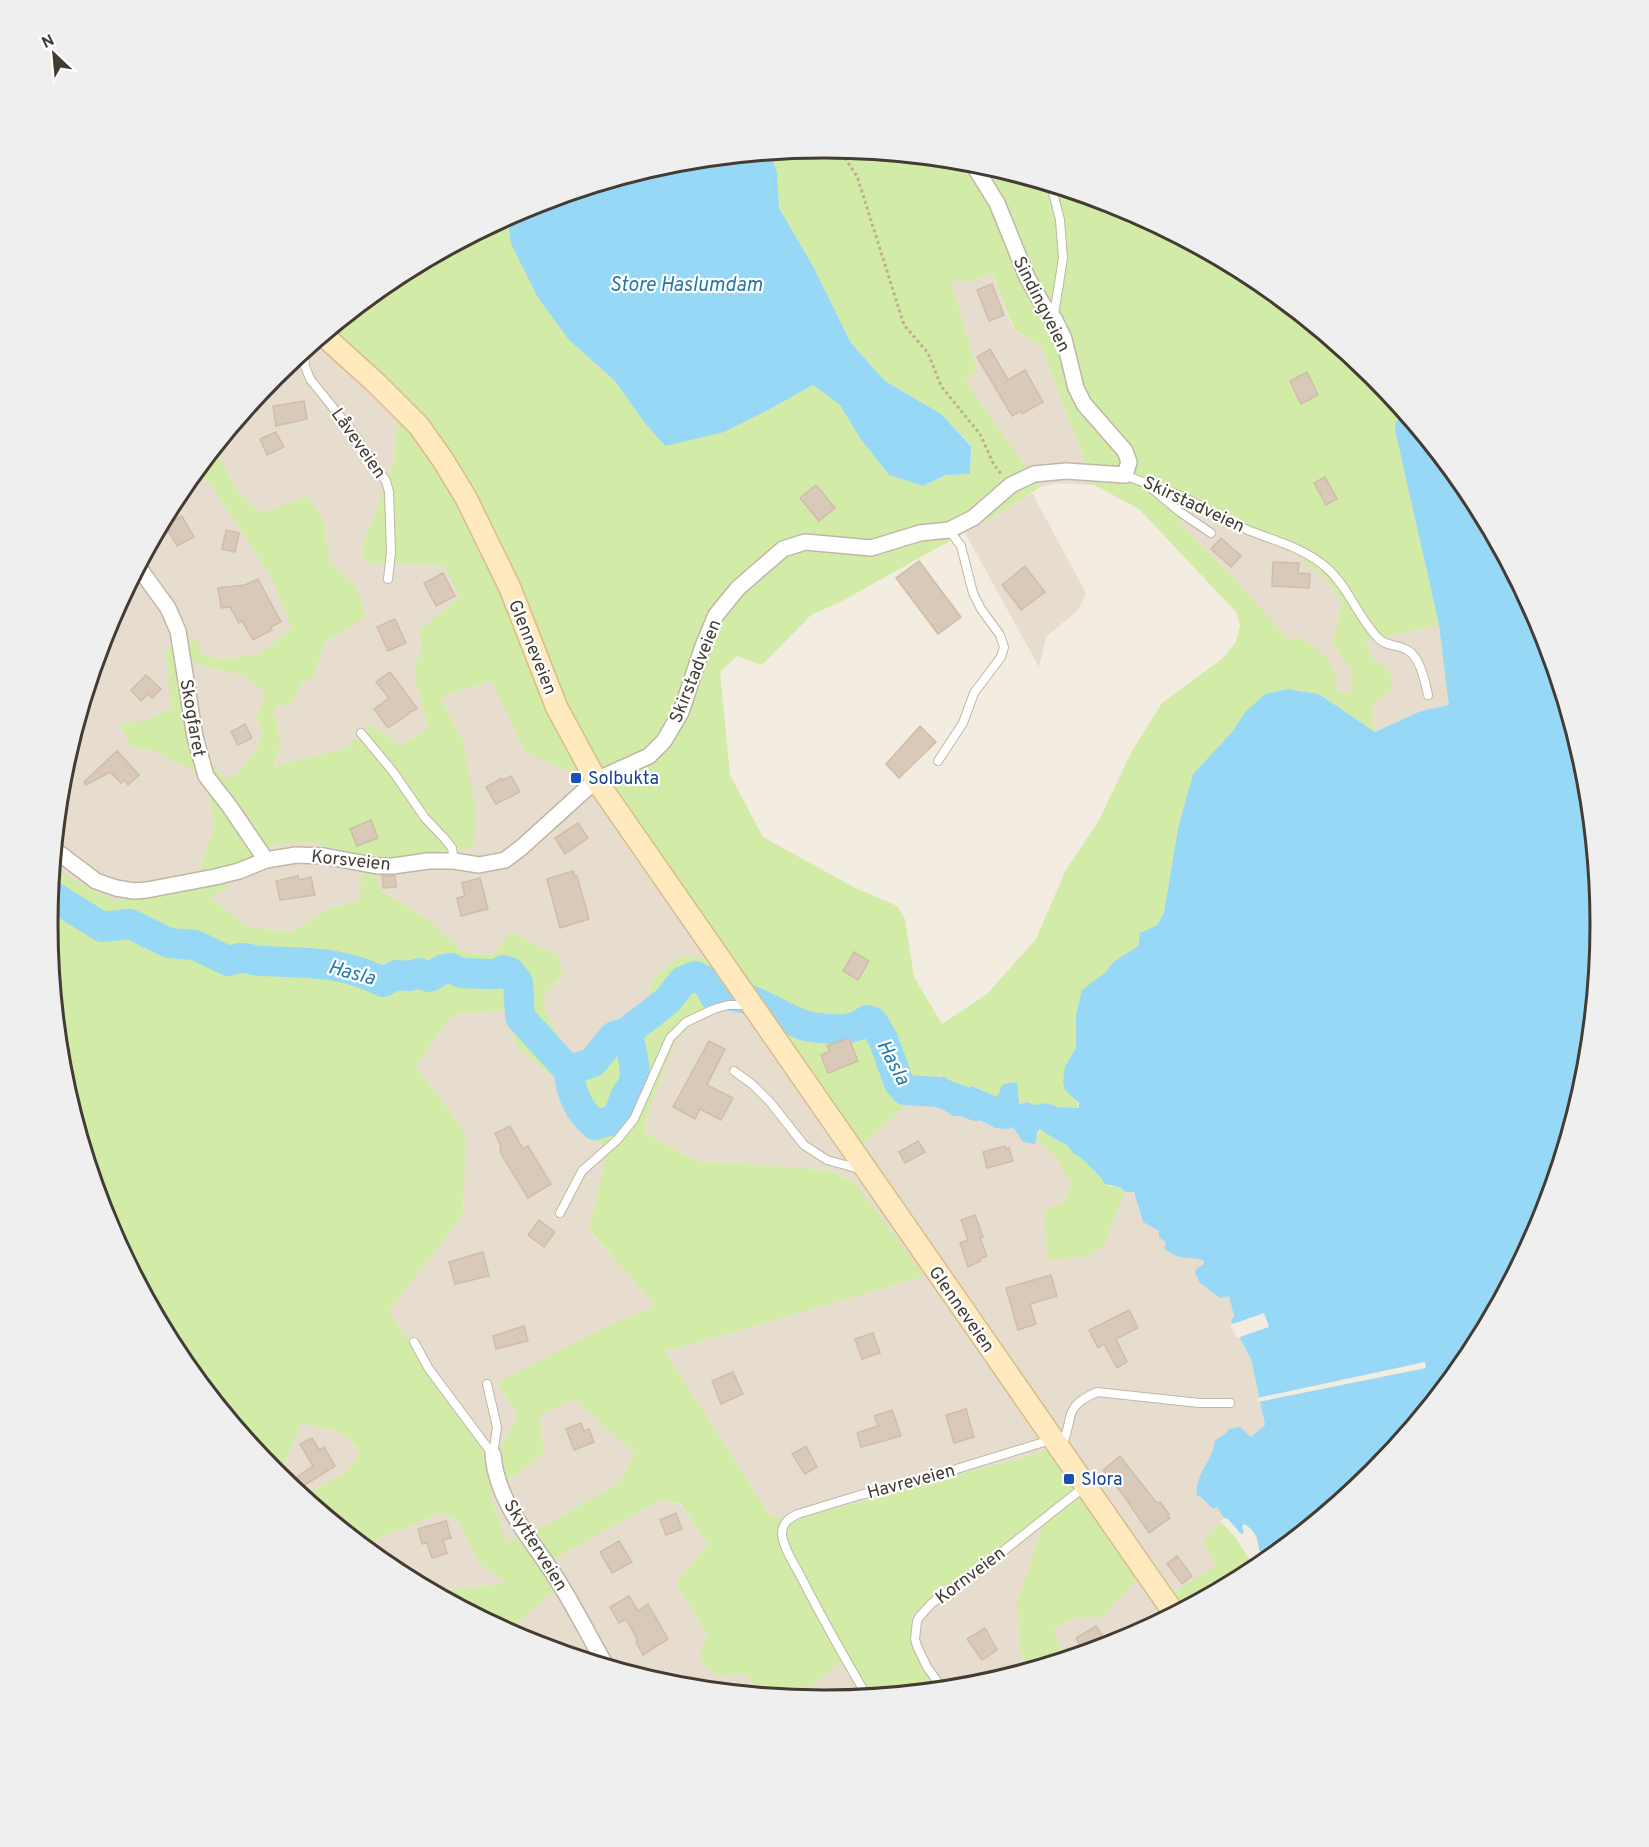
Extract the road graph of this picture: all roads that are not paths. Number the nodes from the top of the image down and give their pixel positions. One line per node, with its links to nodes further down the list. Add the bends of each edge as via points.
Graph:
1 (978, 173): 3 (street, Sindingveien, via 997,203 1027,277)
2 (1053, 193): 3 (lane, via 1063,258)
3 (1055, 320): 6 (street, Sindingveien, via 1084,404 1125,451 1129,462)
4 (329, 340): 15 (main road, Glenneveien, via 419,426 443,460 510,588 557,708)
5 (305, 362): 11 (lane, Låveveien, via 310,379 386,481 391,552)
6 (1125, 475): 7 (lane, Skirstadveien); 8 (street, Skirstadveien, via 1066,471 1030,475 1011,485 981,512)
7 (1152, 489): 9 (lane); 12 (lane, Skirstadveien, via 1168,491 1235,525 1304,552 1325,566 1379,639 1414,656)
8 (949, 530): 14 (lane, via 961,546 973,593 1004,647); 15 (street, Skirstadveien, via 920,533 871,548 805,542 777,553 738,588 716,615 681,711 664,741 649,756)
9 (1211, 533)
10 (143, 574): 17 (street, Skogfaret, via 168,608 178,631 195,737 206,776)
11 (388, 579)
12 (1428, 694)
13 (361, 733): 18 (lane, via 452,848)
14 (938, 761)
15 (596, 780): 18 (street, Korsveien, via 505,860 479,866); 19 (main road, Glenneveien)
16 (62, 855): 17 (street, Korsveien, via 96,881 134,891 215,877)
17 (266, 860): 18 (street, Korsveien, via 324,856 377,866)
18 (454, 861)
19 (752, 1005): 21 (main road, Glenneveien); 22 (lane, via 714,1008 686,1022 670,1038 634,1119 582,1171)
20 (734, 1071): 21 (lane, via 770,1102 804,1145 827,1160 856,1168)
21 (861, 1163): 26 (main road, Glenneveien)
22 (560, 1213)
23 (414, 1342): 27 (lane, via 429,1369)
24 (487, 1384): 27 (lane, Skytterveien, via 497,1427)
25 (1230, 1403): 26 (lane, via 1097,1392 1069,1413 1063,1444)
26 (1054, 1443): 28 (main road, Glenneveien); 32 (lane, Havreveien, via 1044,1442 860,1495 798,1514 784,1524 782,1535 789,1553)
27 (493, 1455): 30 (street, Skytterveien, via 496,1475 509,1504)
28 (1086, 1486): 29 (main road, Glenneveien); 31 (lane, Kornveien, via 932,1603 920,1617 915,1639)
29 (1170, 1607)
30 (600, 1655)
31 (937, 1681)
32 (863, 1688)

